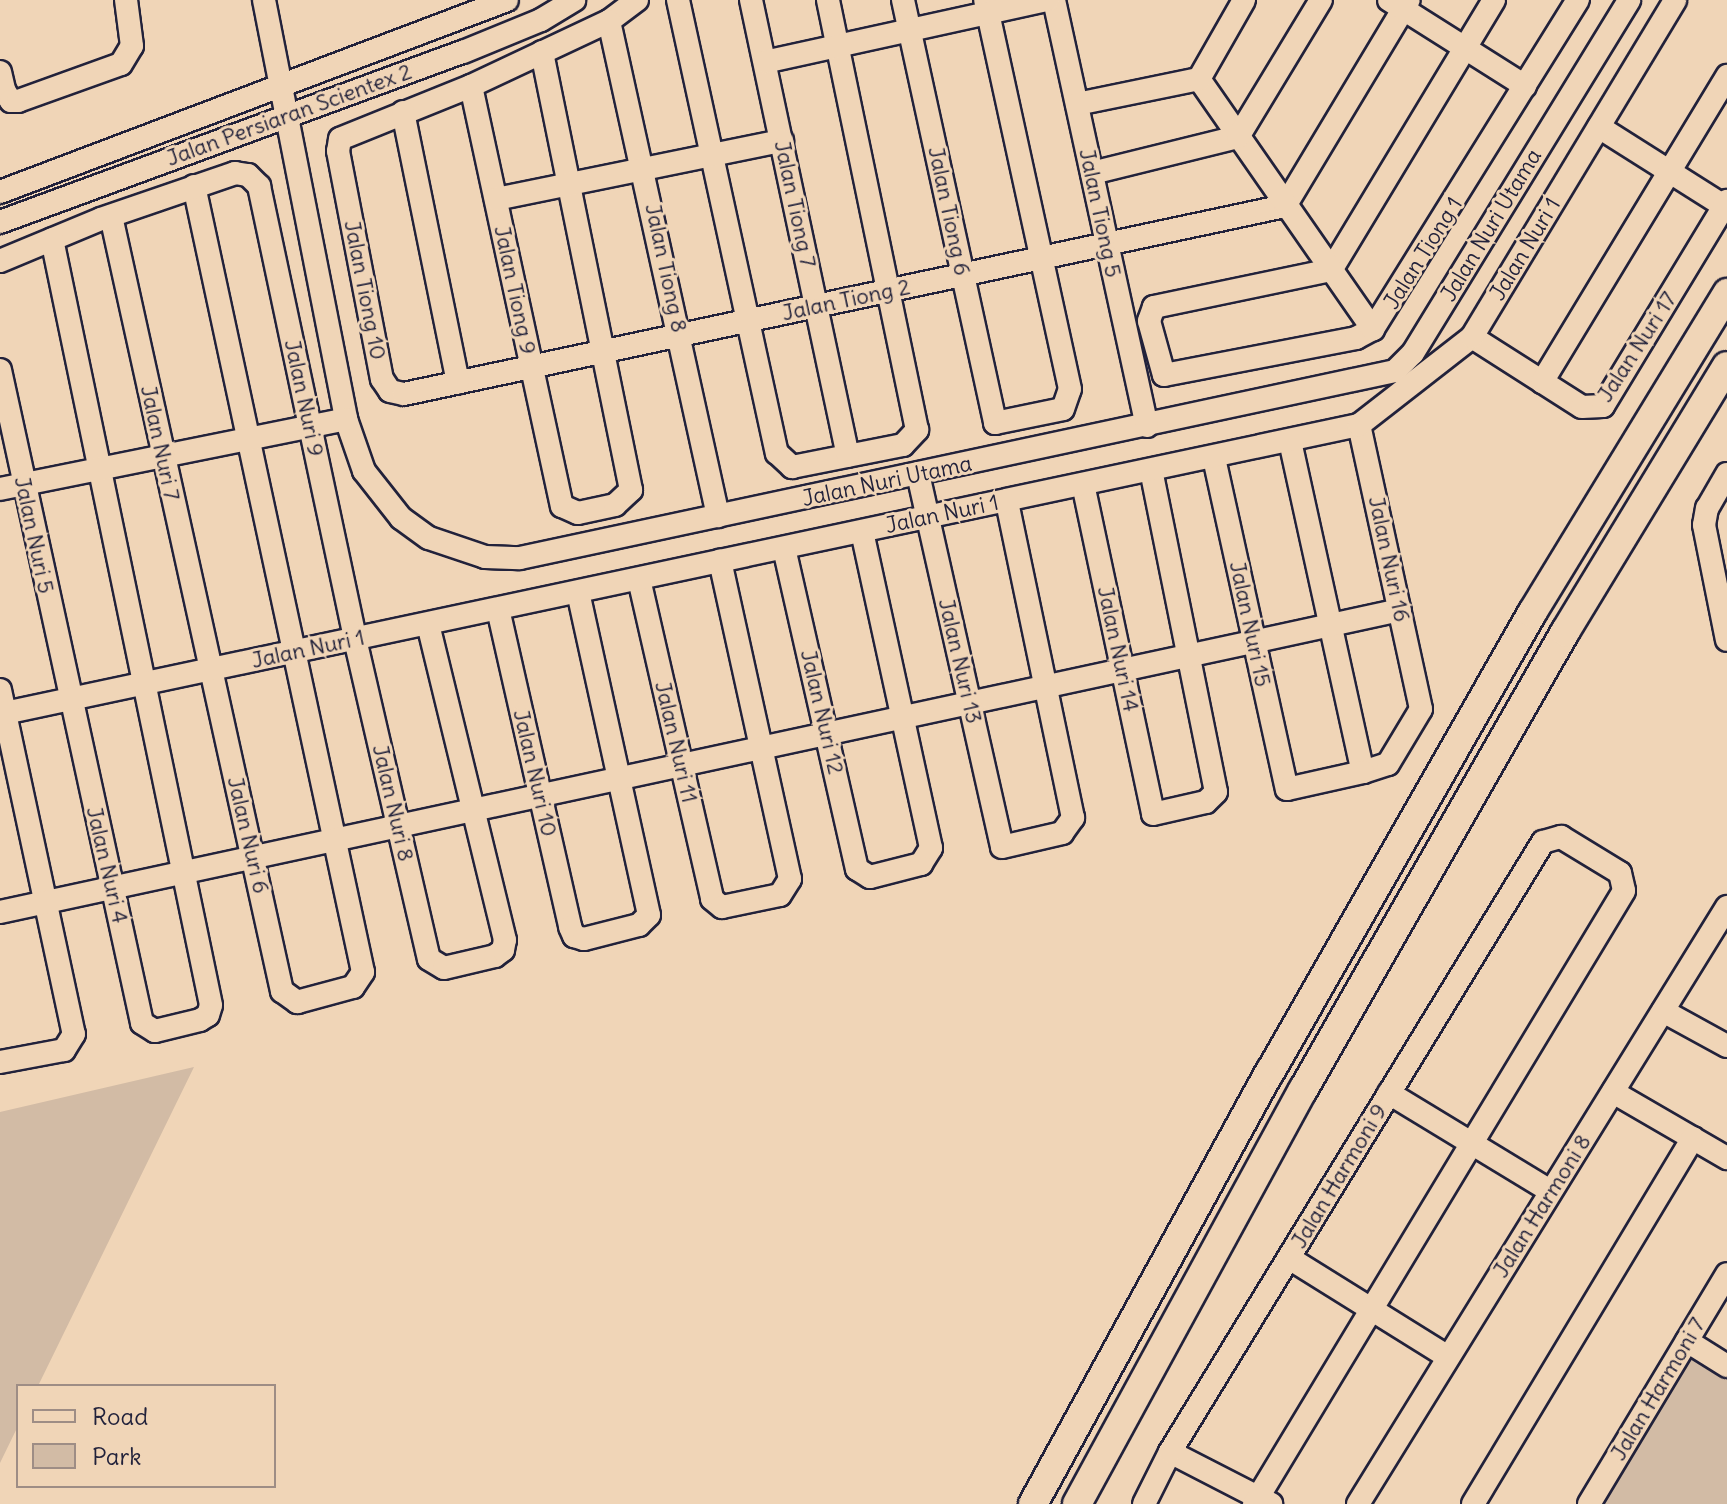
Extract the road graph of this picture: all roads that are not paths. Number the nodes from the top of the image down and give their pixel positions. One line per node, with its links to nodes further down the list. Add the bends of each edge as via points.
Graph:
1 (126, 0): 26 (street, via 131,53 121,64 11,101)
2 (264, 0): 29 (street, Jalan Nuri Utama)
3 (507, 0): 29 (street, Jalan Persiaran Scientex 2)
4 (574, 0): 34 (street, Jalan Persiaran Scientex 2, via 541,20 463,52)
5 (637, 0): 20 (street)
6 (678, 0): 38 (street)
7 (751, 0): 25 (street, Jalan Tiong 7)
8 (828, 0): 22 (street)
9 (903, 0): 21 (street, Jalan Tiong 6)
10 (1047, 0): 19 (street)
11 (1054, 0): 32 (street, Jalan Tiong 5)
12 (1244, 0): 28 (street)
13 (1321, 0): 36 (street)
14 (1494, 0): 23 (street)
15 (1578, 0): 31 (street, Jalan Tiong 1)
16 (1629, 0): 73 (street, Jalan Nuri Utama, via 1402,366 1380,377)
17 (1675, 0): 35 (street, Jalan Nuri 1)
18 (1400, 3): 23 (street); 47 (street)
19 (987, 6): 21 (street); 52 (street)
20 (609, 21): 24 (street); 39 (street, Jalan Tiong 8)
21 (910, 30): 22 (street); 55 (street, Jalan Tiong 6)
22 (838, 46): 25 (street); 56 (street)
23 (1466, 47): 31 (street); 54 (street)
24 (542, 52): 30 (street); 42 (street)
25 (765, 62): 37 (street, Jalan Tiong 7)
26 (0, 72)
27 (1727, 76): 40 (street)
28 (1199, 79): 32 (street); 36 (street)
29 (280, 85): 34 (street, Jalan Nuri Utama); 44 (street, Jalan Persiaran Scientex 2)
30 (471, 86): 33 (street); 45 (street, Jalan Tiong 9)
31 (1525, 86): 60 (street, Jalan Tiong 1)
32 (1077, 104): 41 (street, Jalan Tiong 5)
33 (403, 112): 67 (street); 69 (street, Jalan Tiong 10, via 344,134 338,145 382,379 390,391)
34 (286, 113): 49 (street, Jalan Persiaran Scientex 2); 70 (street, Jalan Nuri Utama)
35 (1599, 127): 40 (street); 62 (street, Jalan Nuri 1)
36 (1238, 137): 41 (street); 47 (street)
37 (782, 141): 38 (street); 58 (street, Jalan Tiong 7)
38 (715, 155): 39 (street); 59 (street)
39 (645, 169): 42 (street); 61 (street, Jalan Tiong 8)
40 (1670, 172): 46 (street); 68 (street)
41 (1092, 173): 51 (street, Jalan Tiong 5)
42 (569, 185): 45 (street); 63 (street)
43 (194, 186): 48 (street); 71 (street, Jalan Nuri 9, via 235,173 248,175 261,190); 74 (street)
44 (0, 192)
45 (496, 199): 65 (street, Jalan Tiong 9)
46 (1725, 203): 68 (street, Jalan Nuri 17, via 1603,406 1582,407)
47 (1285, 206): 51 (street, Jalan Tiong 2); 54 (street)
48 (111, 216): 50 (street); 76 (street, Jalan Nuri 7)
49 (0, 222)
50 (52, 239): 53 (street); 79 (street)
51 (1107, 245): 52 (street, Jalan Tiong 2); 73 (street, Jalan Tiong 5)
52 (1042, 258): 55 (street, Jalan Tiong 2); 55 (street, Jalan Tiong 6, via 1070,397 1056,411 995,423)
53 (0, 261)
54 (1331, 270): 60 (street); 60 (street, Jalan Tiong 1, via 1154,307 1149,321 1158,366 1164,375 1174,377 1356,338)
55 (962, 274): 56 (street, Jalan Tiong 2)
56 (890, 290): 58 (street, Jalan Tiong 2); 77 (street, via 917,430 903,445)
57 (1727, 293): 145 (main road, via 1532,613 1270,1072)
58 (817, 306): 59 (street, Jalan Tiong 2); 77 (street, Jalan Tiong 7)
59 (748, 321): 61 (street, Jalan Tiong 2); 77 (street, via 780,459 799,467)
60 (1373, 329)
61 (680, 335): 63 (street, Jalan Tiong 2); 87 (street, Jalan Tiong 8)
62 (1472, 337): 68 (street, Jalan Nuri 17); 72 (street, Jalan Nuri 1)
63 (603, 352): 65 (street, Jalan Tiong 2); 65 (street, Jalan Tiong 9, via 631,490 622,502 578,513 564,511)
64 (1727, 366): 146 (main road, via 1565,632 1303,1090)
65 (531, 367): 67 (street, Jalan Tiong 2)
66 (0, 370): 84 (street, Jalan Nuri 5)
67 (458, 382): 69 (street, Jalan Tiong 2)
68 (1542, 382)
69 (407, 393)
70 (346, 419): 71 (street); 87 (street, Jalan Nuri Utama, via 359,459 379,495 401,518 456,550 520,558)
71 (310, 425): 74 (street); 98 (street, Jalan Nuri 9)
72 (1359, 425): 75 (street, Jalan Nuri 1); 95 (street, Jalan Nuri 16)
73 (1147, 426): 81 (street, Jalan Nuri Utama)
74 (248, 438): 76 (street); 101 (street)
75 (1290, 441): 78 (street, Jalan Nuri 1); 97 (street)
76 (163, 456): 79 (street); 104 (street, Jalan Nuri 7)
77 (848, 456)
78 (1214, 458): 80 (street, Jalan Nuri 1); 100 (street, Jalan Nuri 15)
79 (99, 469): 84 (street); 105 (street)
80 (1151, 470): 83 (street, Jalan Nuri 1); 102 (street)
81 (918, 474): 87 (street, Jalan Nuri Utama); 88 (street, Jalan Nuri 13)
82 (1727, 474): 99 (street, via 1707,508 1704,525)
83 (1083, 484): 86 (street, Jalan Nuri 1); 103 (street, Jalan Nuri 14)
84 (24, 485): 85 (street); 108 (street, Jalan Nuri 5)
85 (0, 489)
86 (1007, 501): 88 (street, Jalan Nuri 1); 106 (street)
87 (718, 516)
88 (928, 517): 89 (street, Jalan Nuri 1); 109 (street, Jalan Nuri 13)
89 (862, 531): 90 (street, Jalan Nuri 1); 111 (street)
90 (784, 548): 91 (street, Jalan Nuri 1); 112 (street, Jalan Nuri 12)
91 (720, 561): 92 (street, Jalan Nuri 1); 113 (street)
92 (639, 579): 93 (street, Jalan Nuri 1); 114 (street, Jalan Nuri 11)
93 (578, 592): 94 (street, Jalan Nuri 1); 116 (street)
94 (498, 609): 96 (street, Jalan Nuri 1); 117 (street, Jalan Nuri 10)
95 (1400, 610): 97 (street); 115 (street, Jalan Nuri 16, via 1419,715 1390,762)
96 (428, 624): 98 (street, Jalan Nuri 1); 118 (street)
97 (1331, 626): 100 (street); 115 (street)
98 (355, 639): 101 (street, Jalan Nuri 1); 119 (street, Jalan Nuri 8)
99 (1727, 640)
100 (1254, 643): 102 (street); 115 (street, Jalan Nuri 15, via 1287,789)
101 (295, 652): 104 (street, Jalan Nuri 1); 120 (street)
102 (1189, 655): 103 (street); 103 (street, Jalan Nuri 14, via 1216,792 1206,802 1153,814)
103 (1121, 669): 106 (street)
104 (209, 671): 105 (street, Jalan Nuri 1); 121 (street, Jalan Nuri 6)
105 (144, 684): 108 (street, Jalan Nuri 1); 122 (street)
106 (1045, 685): 109 (street); 109 (street, Jalan Nuri 13, via 1072,823 1062,833 1002,847)
107 (0, 690): 110 (street)
108 (68, 700): 110 (street, Jalan Nuri 1); 123 (street, Jalan Nuri 4)
109 (969, 701): 111 (street)
110 (2, 714): 124 (street)
111 (902, 715): 112 (street); 112 (street, Jalan Nuri 12, via 931,854 921,864 861,875)
112 (826, 730): 113 (street)
113 (763, 744): 114 (street); 114 (street, Jalan Nuri 11, via 790,885 780,895 716,904)
114 (681, 762): 116 (street)
115 (1363, 772)
116 (620, 776): 117 (street); 117 (street, Jalan Nuri 10, via 649,915 639,925 584,939 574,936)
117 (540, 793): 118 (street)
118 (472, 808): 119 (street); 119 (street, Jalan Nuri 8, via 505,945 495,956 434,966)
119 (398, 824): 120 (street)
120 (335, 838): 121 (street); 121 (street, Jalan Nuri 6, via 363,977 353,987 287,999)
121 (254, 856): 122 (street)
122 (183, 872): 123 (street); 123 (street, Jalan Nuri 4, via 210,1010 200,1020 147,1029)
123 (112, 887): 124 (street)
124 (46, 902): 126 (street); 130 (street, via 74,1039 64,1050)
125 (1726, 908): 127 (street, Jalan Harmoni 8)
126 (0, 912)
127 (1718, 942): 128 (street, Jalan Harmoni 8)
128 (1663, 1011): 129 (street); 131 (street, Jalan Harmoni 8)
129 (1727, 1046)
130 (0, 1062)
131 (1613, 1092): 133 (street); 136 (street, Jalan Harmoni 8)
132 (1389, 1093): 134 (street); 134 (street, Jalan Harmoni 9, via 1546,838 1561,837 1620,873 1626,886); 137 (street, Jalan Harmoni 9)
133 (1693, 1138): 135 (street); 149 (street)
134 (1471, 1143): 136 (street); 139 (street)
135 (1727, 1158)
136 (1550, 1191): 141 (street, Jalan Harmoni 8)
137 (1289, 1258): 139 (street); 143 (street, Jalan Harmoni 9)
138 (1727, 1274): 140 (street, Jalan Harmoni 7)
139 (1372, 1306): 141 (street); 144 (street)
140 (1687, 1341): 142 (street); 150 (street, Jalan Harmoni 7)
141 (1448, 1357): 148 (street, Jalan Harmoni 8)
142 (1727, 1366)
143 (1170, 1452): 144 (street); 147 (street, Jalan Harmoni 9)
144 (1261, 1501)
145 (1033, 1504)
146 (1077, 1504)
147 (1144, 1504)
148 (1358, 1504)
149 (1473, 1504)
150 (1589, 1504)

